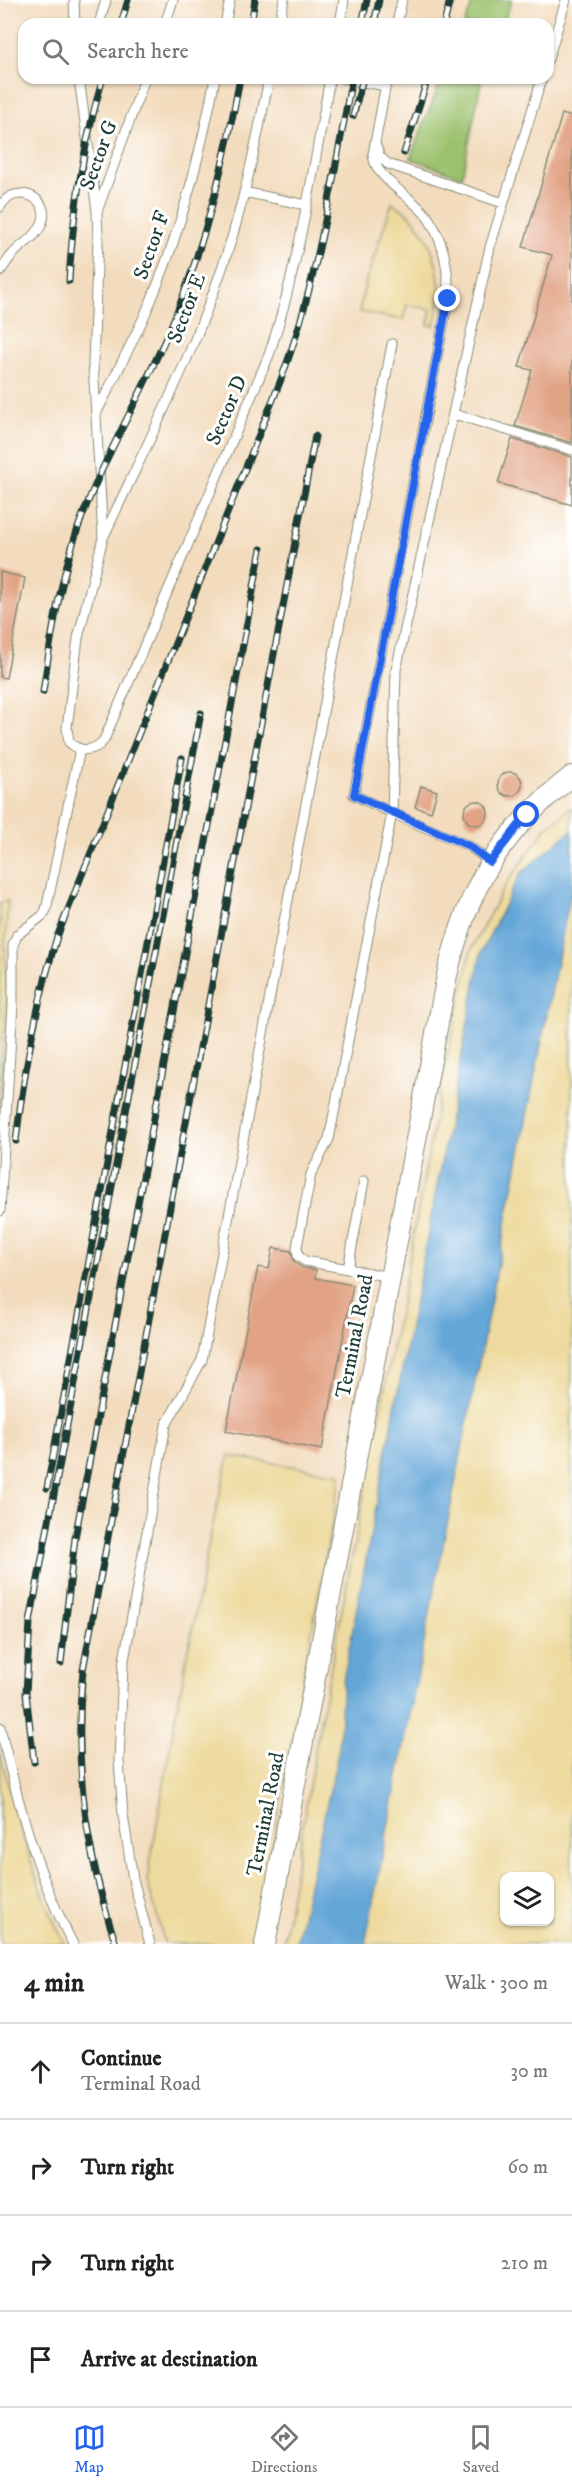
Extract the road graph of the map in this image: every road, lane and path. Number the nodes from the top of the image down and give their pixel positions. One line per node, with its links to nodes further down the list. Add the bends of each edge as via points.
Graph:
1 (74, 0): 9 (lane)
2 (106, 0): 10 (lane)
3 (173, 0): 11 (lane)
4 (230, 0): 12 (lane)
5 (284, 0): 13 (lane)
6 (344, 0): 14 (lane)
7 (402, 0): 15 (lane)
8 (566, 0): 16 (lane)
9 (75, 18)
10 (101, 18)
11 (167, 18)
12 (226, 18)
13 (280, 18)
14 (341, 18)
15 (399, 18)
16 (554, 39)
17 (81, 84): 29 (lane)
18 (143, 84): 29 (lane, Sector G)
19 (214, 84): 33 (lane, Sector F, via 171,247 144,318)
20 (268, 84): 25 (lane, Sector E)
21 (329, 84): 27 (lane, Sector D)
22 (387, 84): 24 (lane)
23 (540, 84): 26 (lane)
24 (377, 133): 26 (lane, via 377,152 383,161); 38 (lane, via 374,165 429,218 442,246 448,285 354,795)
25 (244, 192): 27 (lane); 35 (lane, Sector E, via 233,235 193,344)
26 (503, 203): 32 (lane)
27 (306, 206): 36 (lane, Sector D, via 286,305 269,355 104,740 93,748)
28 (0, 207): 30 (lane, via 8,196 23,193 37,199 44,212 41,227)
29 (97, 211): 33 (lane, via 93,364)
30 (0, 272)
31 (392, 344): 46 (lane, via 202,1360 166,1425 129,1625 118,1761 133,1879)
32 (454, 414): 34 (lane); 38 (lane, via 396,670)
33 (96, 415): 35 (lane)
34 (572, 450)
35 (103, 538): 36 (lane, via 78,638 66,728 69,742)
36 (80, 749): 41 (lane, via 46,910 17,935 13,945)
37 (572, 774): 39 (street, Terminal Road, via 527,815)
38 (392, 813): 39 (lane, via 469,846); 42 (lane, via 329,1139 311,1174 297,1247 304,1262)
39 (490, 862): 43 (street, Terminal Road, via 470,898 451,955)
40 (364, 1181): 42 (lane)
41 (0, 1211)
42 (348, 1269): 43 (lane)
43 (390, 1277): 47 (street, Terminal Road)
44 (0, 1727): 45 (lane, via 36,1859)
45 (72, 1944)
46 (150, 1944)
47 (265, 1944)

